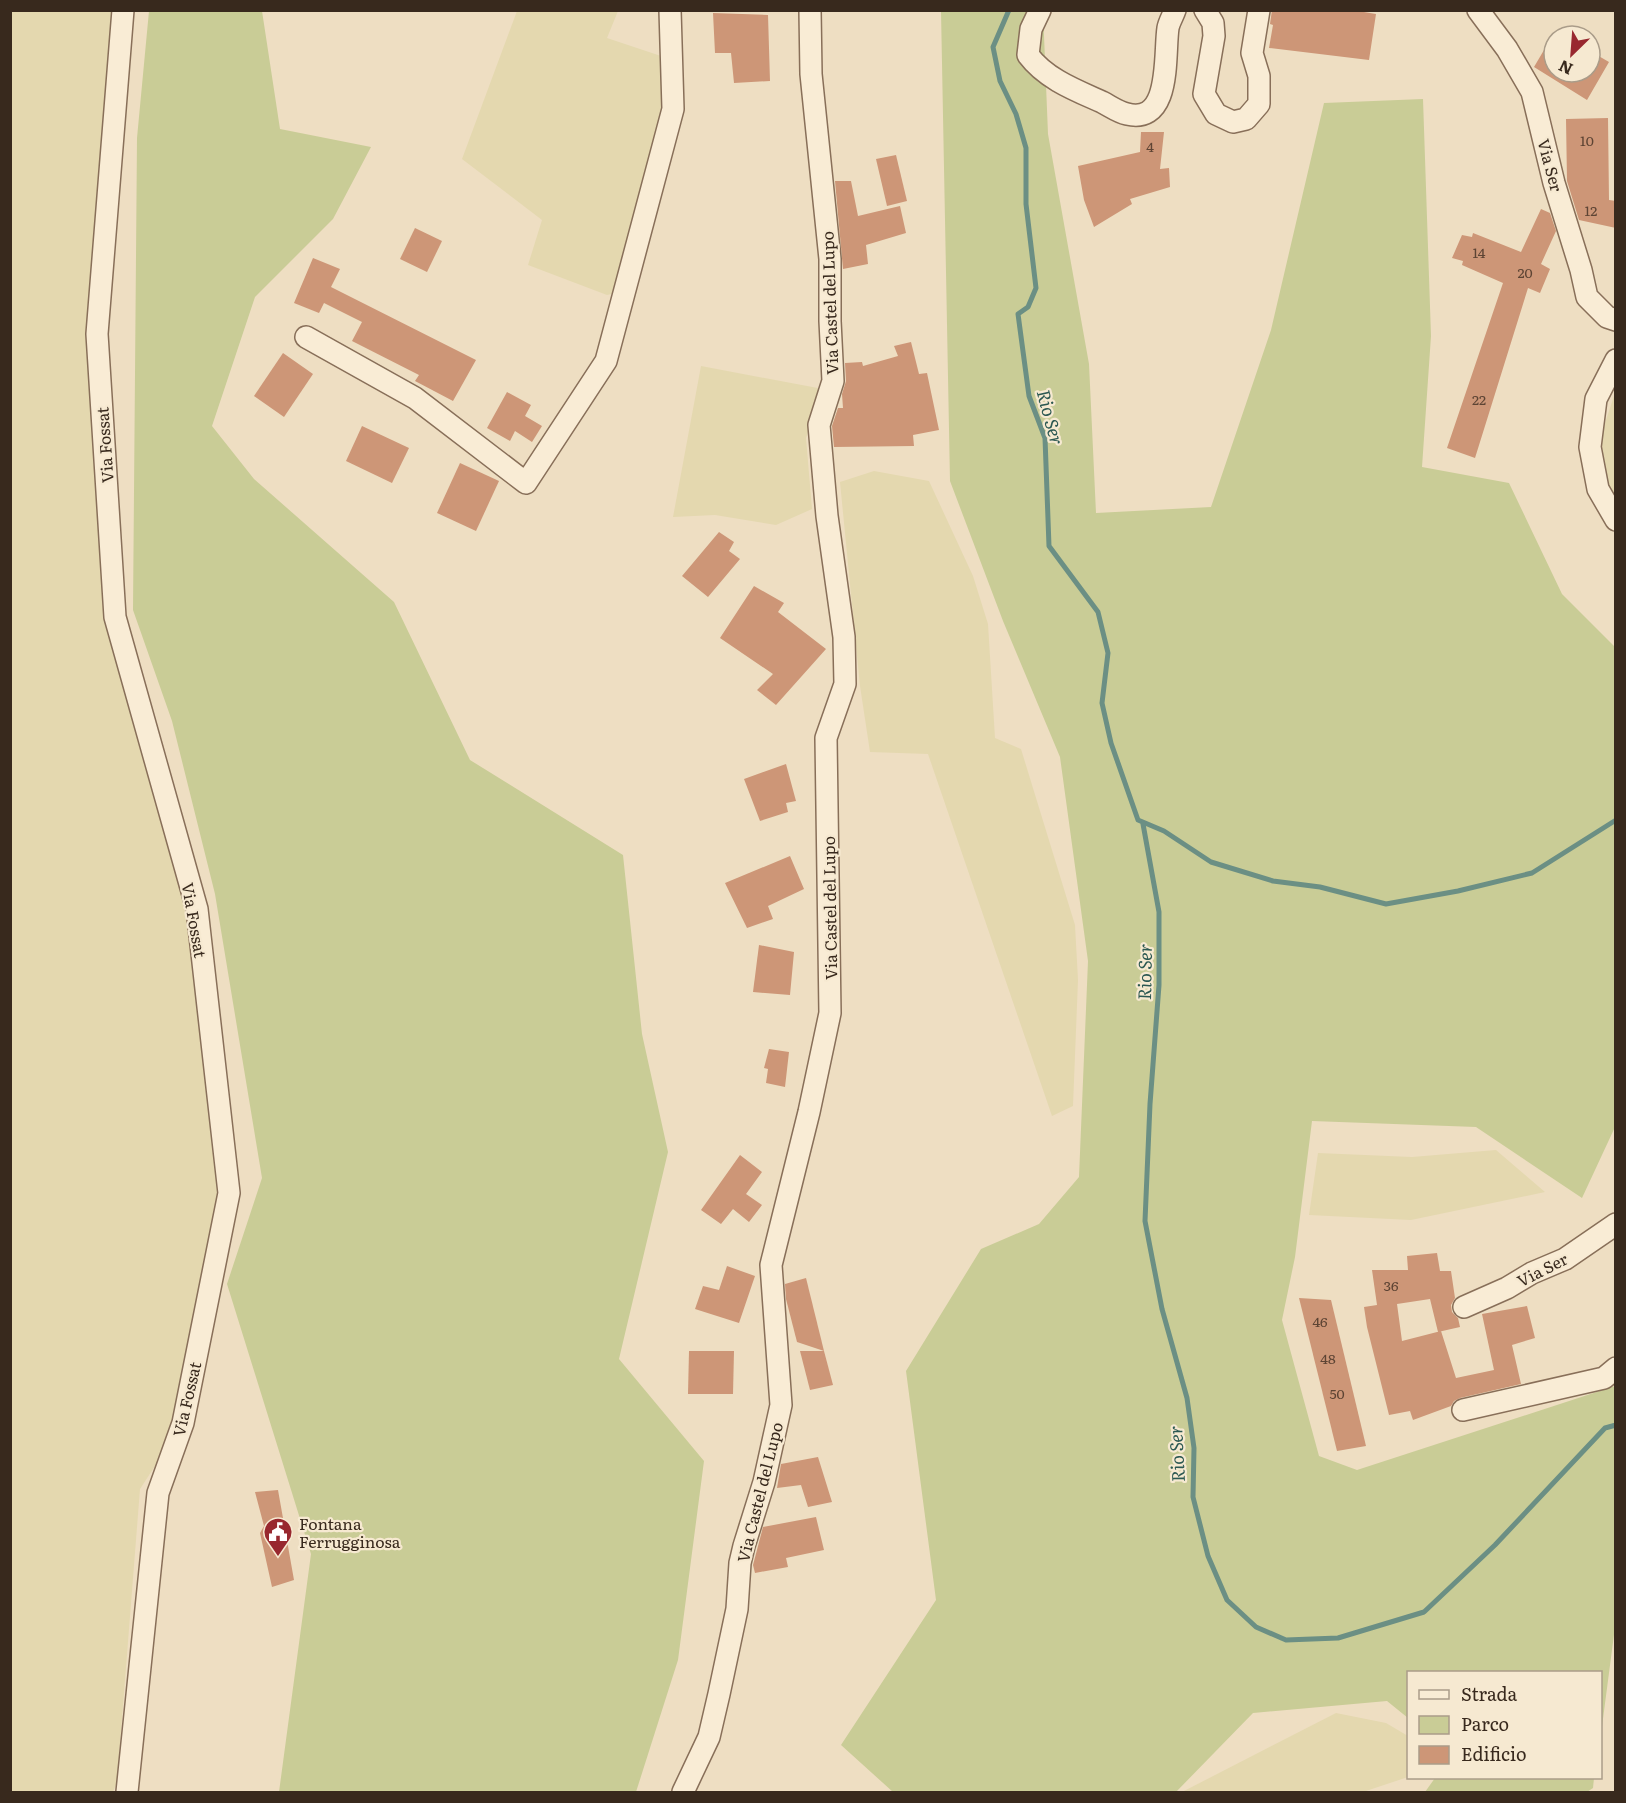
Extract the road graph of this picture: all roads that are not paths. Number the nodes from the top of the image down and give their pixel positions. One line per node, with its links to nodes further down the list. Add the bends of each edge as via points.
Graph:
1 (123, 10): 17 (street, Via Fossat, via 97,334 116,617 197,909 229,1193 183,1423 158,1493)
2 (670, 10): 10 (street, via 673,109 606,361 526,483 415,398)
3 (810, 10): 18 (street, Via Castel del Lupo, via 811,74 830,259 832,381 819,425 844,637 845,684 826,738 830,1013 771,1265 781,1405 740,1563 737,1609 709,1737)
4 (1040, 10): 5 (street, via 1031,29 1028,55 1037,66 1064,84 1126,114 1139,115 1155,107 1162,93 1169,25)
5 (1175, 10)
6 (1205, 10): 7 (street, via 1214,23 1214,36 1204,94 1216,114 1233,122 1246,119 1259,104 1260,76 1252,53)
7 (1259, 10)
8 (1478, 10): 9 (street, Via Ser, via 1532,92 1587,297 1607,317)
9 (1616, 320)
10 (306, 337)
11 (1616, 360): 12 (street, via 1596,399 1590,447 1598,489)
12 (1616, 520)
13 (1616, 1224): 14 (street, Via Ser, via 1565,1259)
14 (1464, 1306)
15 (1616, 1368): 16 (street, via 1604,1378)
16 (1463, 1410)
17 (127, 1792)
18 (683, 1792)

